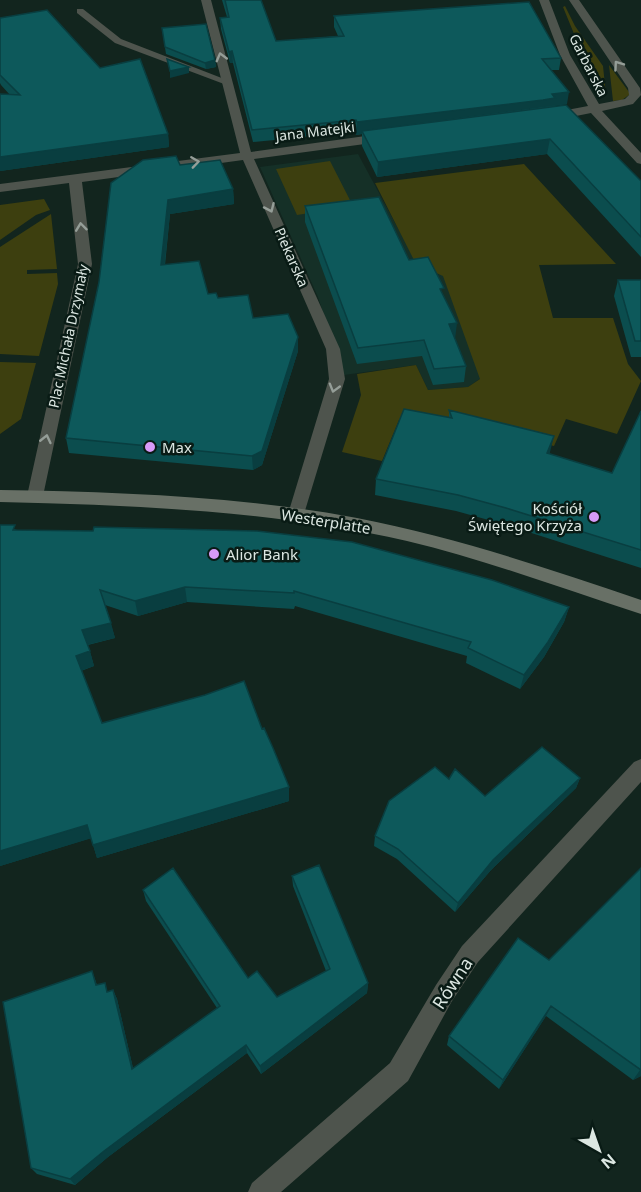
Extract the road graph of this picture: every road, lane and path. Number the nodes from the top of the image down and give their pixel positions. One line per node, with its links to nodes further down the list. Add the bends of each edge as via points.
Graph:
1 (206, 0): 5 (street, Piekarska, one-way to 1)
2 (544, 0): 6 (street, Garbarska, via 565,55)
3 (574, 0): 6 (street, Garbarska, one-way to 3, via 628,102 635,95 634,88)
4 (81, 11): 5 (lane, via 118,41)
5 (227, 82): 9 (street, Piekarska)
6 (595, 110): 7 (street); 10 (street, Garbarska)
7 (541, 118)
8 (399, 136): 9 (street, Jana Matejki)
9 (246, 154): 11 (street, Jana Matejki, one-way to 9); 15 (street, Piekarska, one-way to 15, via 333,349 337,379)
10 (641, 160)
11 (75, 179): 12 (street); 14 (street, Plac Michała Drzymały, one-way to 11, via 85,264)
12 (0, 188)
13 (0, 495): 14 (street, Westerplatte)
14 (34, 496): 15 (street, Westerplatte)
15 (296, 514): 16 (street, Westerplatte, via 407,534)
16 (641, 608)
17 (641, 768): 18 (street, Równa, via 470,954 399,1072)
18 (261, 1192)

